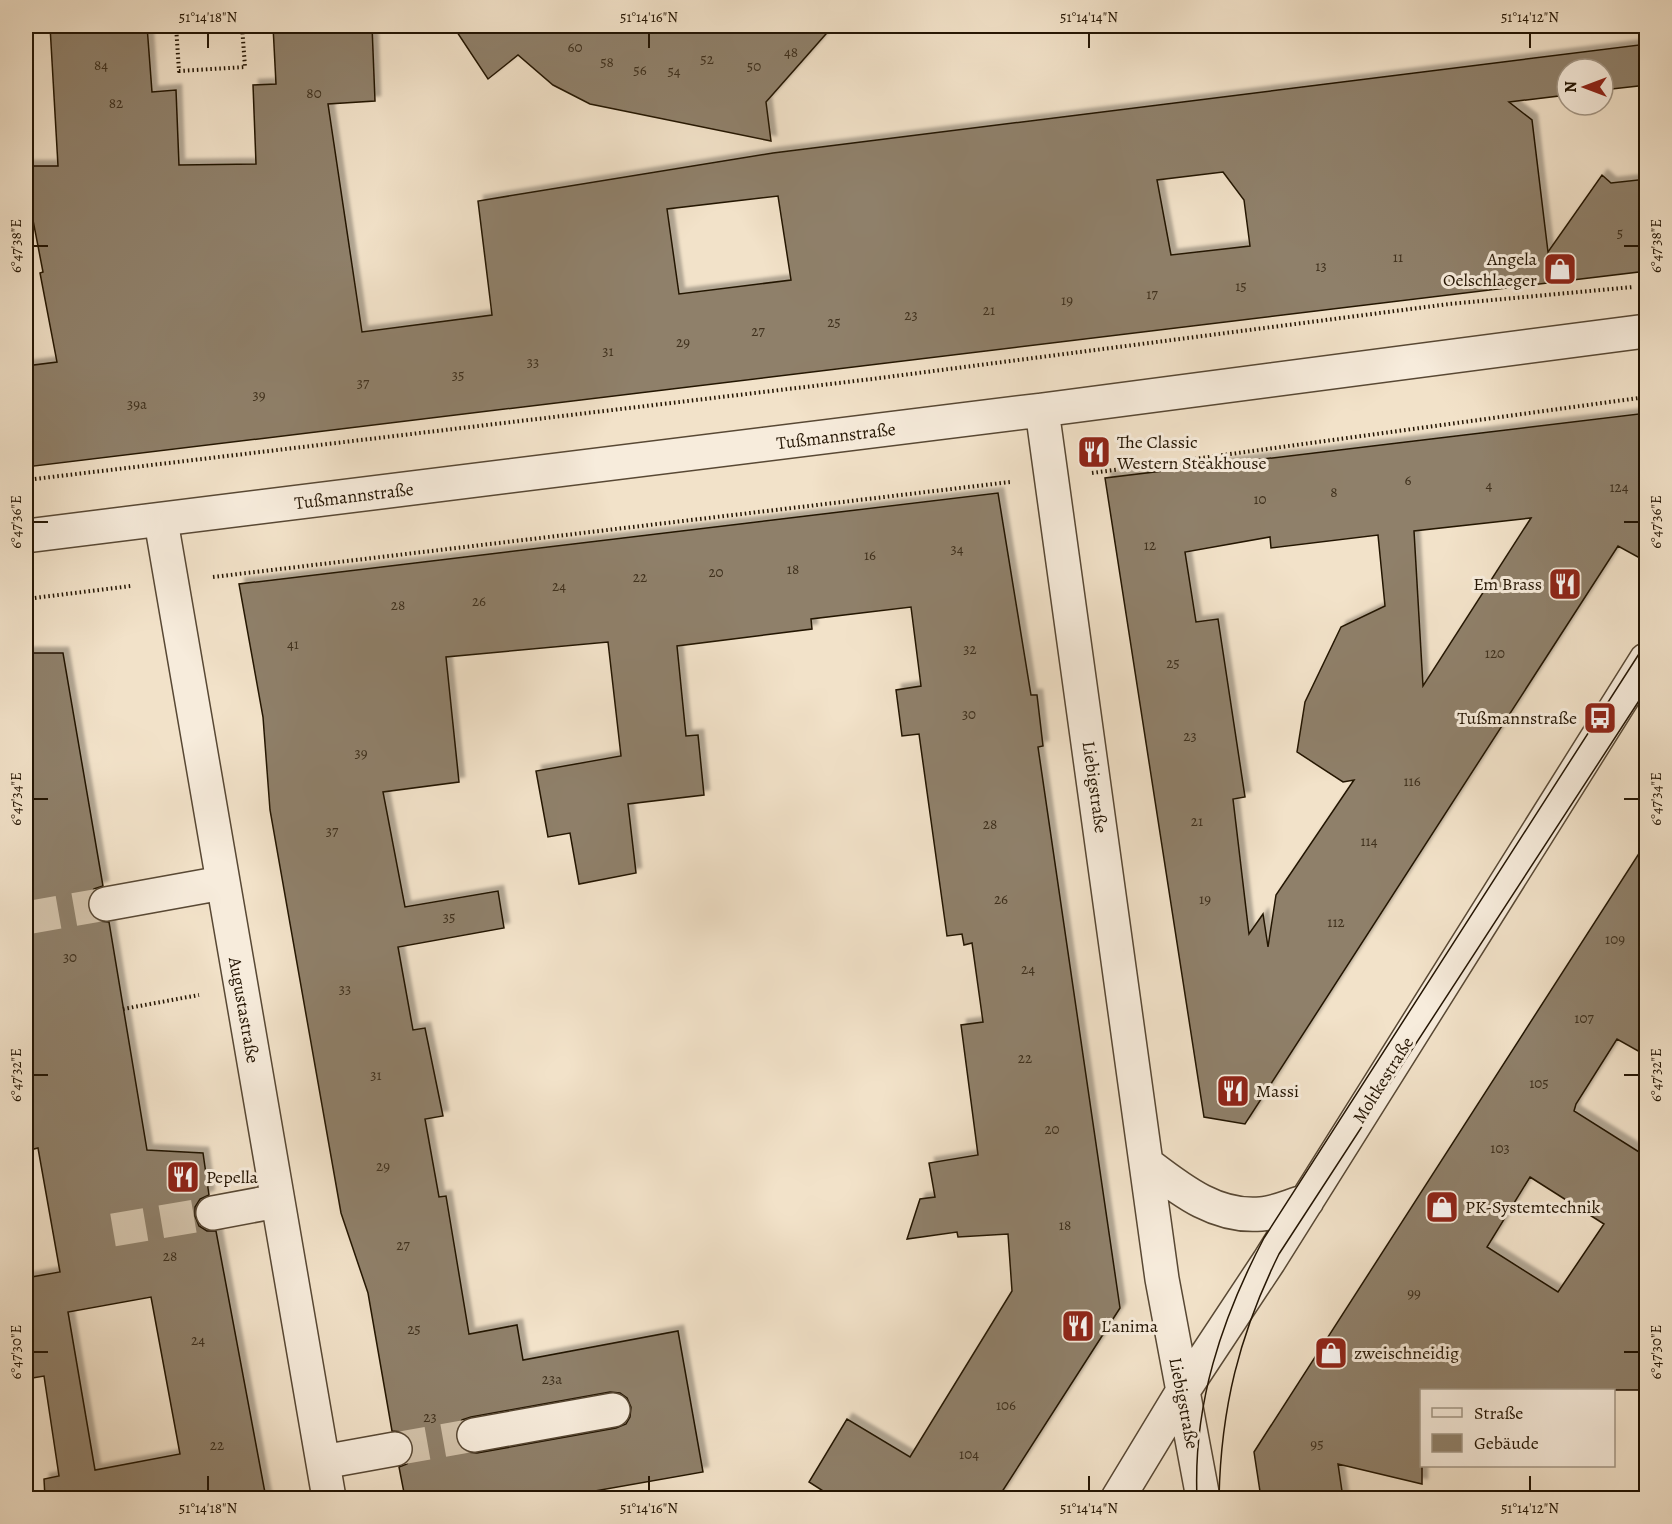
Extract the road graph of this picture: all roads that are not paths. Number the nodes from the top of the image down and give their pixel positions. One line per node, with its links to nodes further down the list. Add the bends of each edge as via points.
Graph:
1 (1647, 331): 2 (street, Tußmannstraße)
2 (1042, 410): 3 (street, Tußmannstraße); 8 (street, Liebigstraße)
3 (160, 521): 4 (street, Tußmannstraße); 6 (street, Augustastraße)
4 (26, 536)
5 (1647, 660): 9 (street, Moltkestraße)
6 (222, 883): 7 (street); 10 (street, Augustastraße)
7 (106, 904)
8 (1147, 1164): 9 (street, via 1185,1193 1226,1211 1262,1214); 12 (street, Liebigstraße)
9 (1307, 1201): 12 (street, Moltkestraße)
10 (277, 1202): 11 (street); 16 (street, Augustastraße)
11 (213, 1213)
12 (1181, 1394): 18 (street, Moltkestraße); 19 (street, Liebigstraße)
13 (614, 1410): 14 (street)
14 (474, 1435)
15 (395, 1449): 16 (street)
16 (323, 1462): 17 (street, Augustastraße)
17 (330, 1498)
18 (1118, 1498)
19 (1203, 1498)

